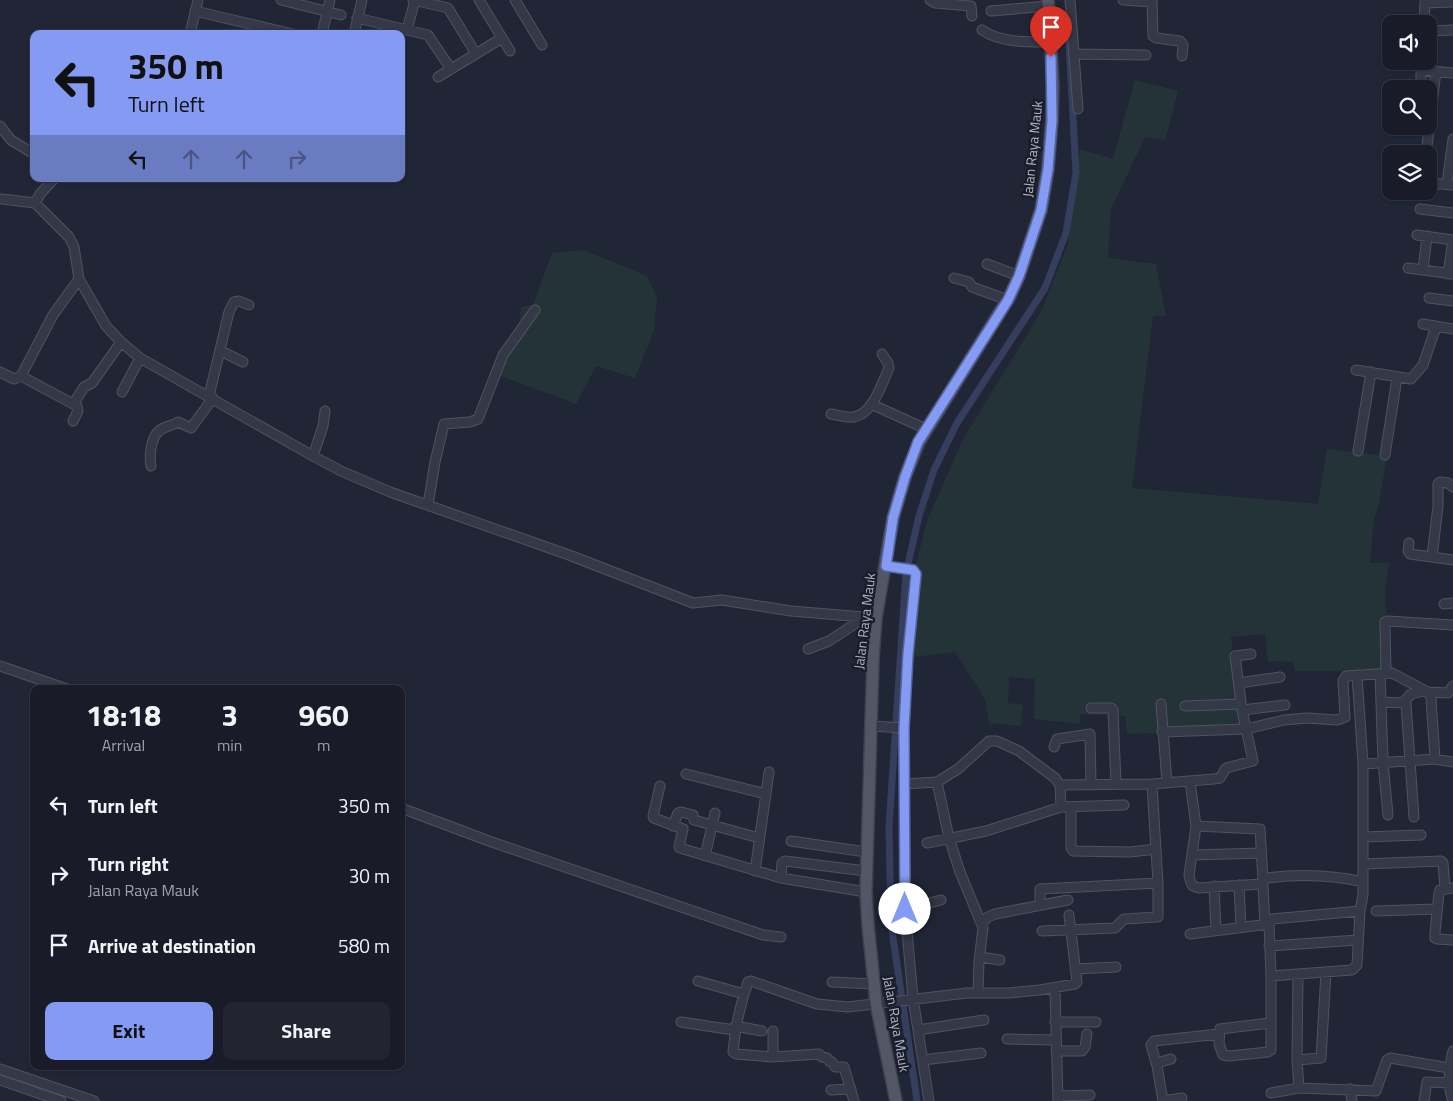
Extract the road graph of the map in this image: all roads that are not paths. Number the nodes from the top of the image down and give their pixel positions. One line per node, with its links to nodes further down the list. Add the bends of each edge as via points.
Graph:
1 (198, 0): 14 (street)
2 (281, 0): 16 (street)
3 (330, 0): 16 (street)
4 (362, 0): 20 (street)
5 (414, 0): 25 (street); 33 (street, via 448,8)
6 (479, 0): 29 (street)
7 (515, 0): 31 (street)
8 (930, 0): 19 (street, via 971,6)
9 (1070, 0): 34 (street)
10 (1123, 0): 11 (street)
11 (1155, 1): 36 (street, via 1153,36 1180,41)
12 (1453, 2): 18 (street, via 1425,3)
13 (1048, 3): 15 (street); 30 (main road, Jalan Raya Mauk)
14 (195, 11): 21 (street); 22 (street)
15 (991, 11)
16 (327, 12): 17 (street); 23 (street)
17 (341, 15)
18 (1424, 15)
19 (972, 16)
20 (358, 18): 24 (street); 25 (street)
21 (191, 30)
22 (276, 30)
23 (323, 30)
24 (355, 30)
25 (407, 30): 33 (street, via 428,35 444,73)
26 (982, 30): 30 (street, via 1014,41)
27 (1453, 30): 28 (street)
28 (1437, 31)
29 (502, 38): 32 (street); 33 (street)
30 (1050, 42): 59 (main road, Jalan Raya Mauk, via 1053,86 1048,169 1041,210)
31 (542, 45)
32 (510, 51)
33 (476, 54)
34 (1074, 54): 35 (street); 41 (street)
35 (1146, 55)
36 (1182, 56)
37 (1436, 71): 38 (street); 39 (street, via 1421,70); 40 (street)
38 (1453, 72)
39 (1421, 80)
40 (1435, 80)
41 (1078, 109)
42 (0, 126): 44 (street, via 11,140)
43 (1453, 139): 47 (street)
44 (30, 152)
45 (51, 182): 49 (street)
46 (1437, 184): 47 (street)
47 (1450, 185)
48 (2, 199): 49 (street)
49 (35, 203): 61 (street, via 69,237 74,247)
50 (1420, 209): 51 (street)
51 (1453, 214)
52 (1417, 235): 53 (street)
53 (1427, 236): 54 (street); 57 (street)
54 (1453, 240): 58 (street)
55 (987, 264): 59 (street)
56 (1408, 268): 57 (street)
57 (1423, 270): 58 (street)
58 (1450, 274)
59 (1019, 276): 63 (main road, Jalan Raya Mauk)
60 (954, 278): 63 (street)
61 (79, 280): 70 (street, via 106,326); 78 (street, via 53,315)
62 (1429, 298): 64 (street)
63 (1008, 300): 87 (main road, Jalan Raya Mauk)
64 (1453, 301)
65 (249, 304): 71 (street, via 234,302)
66 (535, 310): 93 (street, via 502,355 478,420 444,424)
67 (1423, 324): 68 (street)
68 (1436, 326): 69 (street); 79 (street, via 1423,365 1411,379)
69 (1453, 329)
70 (121, 342): 73 (street); 82 (street)
71 (221, 351): 74 (street); 81 (street)
72 (882, 354): 83 (street, via 889,368)
73 (140, 358): 80 (street); 81 (street)
74 (243, 362)
75 (1356, 370): 77 (street)
76 (0, 372): 78 (street, via 14,378)
77 (1371, 372): 79 (street); 88 (street)
78 (21, 376): 82 (street)
79 (1397, 378): 89 (street)
80 (122, 392)
81 (211, 397): 90 (street); 91 (street, via 191,428 178,422 157,433)
82 (74, 403): 86 (street, via 79,408)
83 (871, 404): 85 (street, via 864,413 854,417); 87 (street)
84 (325, 411): 90 (street)
85 (831, 414)
86 (73, 421)
87 (926, 429): 97 (main road, Jalan Raya Mauk, via 905,477 893,518)
88 (1358, 451)
89 (1384, 455)
90 (313, 456): 93 (street, via 390,492)
91 (151, 466)
92 (1453, 487): 95 (street, via 1448,483 1438,484)
93 (428, 505): 98 (street, via 569,555 693,604 722,600 791,612)
94 (1409, 543): 95 (street, via 1410,554)
95 (1432, 557): 96 (street)
96 (1453, 560)
97 (888, 566): 99 (main road, Jalan Raya Mauk); 119 (street, via 910,569 916,574)
98 (864, 618): 99 (street); 101 (street, via 829,641)
99 (876, 618): 118 (main road, Jalan Raya Mauk)
100 (1453, 625): 104 (street, via 1385,622)
101 (808, 649)
102 (1251, 654): 107 (street, via 1235,656)
103 (0, 666): 108 (street)
104 (1383, 674): 105 (street); 110 (street, via 1397,675); 111 (street)
105 (1357, 675): 120 (street, via 1346,676 1343,681 1345,717 1337,720 1284,720); 127 (street)
106 (1280, 677): 107 (street)
107 (1239, 683): 116 (street)
108 (55, 685)
109 (1453, 686): 110 (street, via 1448,693)
110 (1426, 691): 112 (street, via 1411,694); 123 (street, via 1432,702)
111 (1381, 702): 112 (street); 125 (street)
112 (1403, 702): 124 (street)
113 (1161, 704): 121 (street)
114 (1284, 705): 116 (street)
115 (1185, 706): 116 (street)
116 (1241, 707): 120 (street)
117 (1090, 708): 134 (street, via 1113,710)
118 (874, 726): 119 (street); 157 (main road, Jalan Raya Mauk)
119 (902, 728): 133 (street)
120 (1246, 729): 121 (street); 131 (street, via 1253,761 1226,768 1218,779)
121 (1162, 732): 132 (street)
122 (1054, 747): 137 (street, via 1057,739 1090,734)
123 (1435, 759): 124 (street); 126 (street)
124 (1410, 761): 125 (street); 146 (street)
125 (1383, 762): 127 (street); 145 (street)
126 (1453, 762)
127 (1363, 764): 151 (street)
128 (769, 772): 139 (street)
129 (686, 774): 139 (street)
130 (937, 782): 133 (street); 136 (street, via 992,740 1018,751); 153 (street)
131 (1190, 782): 132 (street); 149 (street)
132 (1167, 783): 135 (street)
133 (905, 784): 175 (street)
134 (1116, 784): 135 (street); 137 (street)
135 (1152, 784): 156 (street)
136 (1060, 785): 137 (street); 141 (street)
137 (1092, 785)
138 (660, 786): 147 (street, via 653,816)
139 (766, 794): 152 (street)
140 (1124, 805): 142 (street)
141 (1061, 807): 142 (street); 153 (street, via 986,831)
142 (1071, 807): 156 (street, via 1073,851)
143 (405, 810): 187 (street, via 763,936)
144 (715, 813): 148 (street)
145 (1388, 815)
146 (1414, 817)
147 (673, 826): 148 (street, via 680,812); 160 (street, via 683,830 680,848)
148 (712, 826): 152 (street); 160 (street)
149 (1196, 826): 158 (street, via 1259,828 1262,831); 159 (street)
150 (1421, 835): 151 (street)
151 (1363, 837): 161 (street)
152 (760, 838): 162 (street)
153 (950, 838): 155 (street); 180 (street, via 960,872)
154 (791, 841): 157 (street)
155 (927, 843)
156 (1156, 849): 167 (street)
157 (866, 852): 163 (main road, Jalan Raya Mauk)
158 (1262, 853): 159 (street); 165 (street)
159 (1192, 855): 169 (street, via 1189,875 1193,886)
160 (705, 856): 162 (street)
161 (1363, 864): 166 (street); 170 (street, via 1441,861)
162 (755, 871): 164 (street)
163 (866, 871): 164 (street, via 785,861); 171 (main road, Jalan Raya Mauk)
164 (781, 878): 171 (street)
165 (1262, 882): 166 (street, via 1274,877 1321,876); 168 (street); 181 (street)
166 (1363, 882): 177 (street)
167 (1158, 883): 174 (street, via 1042,889); 184 (street, via 1158,917 1124,920 1115,928)
168 (1239, 885): 169 (street); 182 (street)
169 (1214, 886): 183 (street)
170 (1449, 889): 176 (street, via 1440,890)
171 (866, 892): 200 (main road, Jalan Raya Mauk)
172 (941, 900): 175 (street)
173 (1068, 900): 174 (street)
174 (1040, 904): 180 (street, via 995,914)
175 (905, 909): 204 (street)
176 (1437, 909): 178 (street); 189 (street, via 1435,938)
177 (1360, 911): 181 (street, via 1272,919); 188 (street)
178 (1376, 911)
179 (1069, 915): 184 (street)
180 (982, 923): 191 (street)
181 (1267, 924): 182 (street); 190 (street)
182 (1241, 927): 183 (street)
183 (1216, 929): 186 (street)
184 (1071, 930): 185 (street); 194 (street)
185 (1042, 931)
186 (1190, 934)
187 (781, 937)
188 (1358, 940): 190 (street); 195 (street, via 1355,969)
189 (1453, 940)
190 (1270, 946): 197 (street)
191 (980, 958): 192 (street); 202 (street)
192 (1000, 960)
193 (1116, 967): 194 (street)
194 (1075, 969): 201 (street, via 1075,984)
195 (1326, 972): 196 (street); 225 (street, via 1321,1058)
196 (1298, 974): 197 (street); 225 (street)
197 (1271, 976): 210 (street)
198 (698, 981): 203 (street)
199 (832, 982): 200 (street)
200 (874, 984): 205 (main road, Jalan Raya Mauk)
201 (1055, 988): 202 (street, via 1009,993); 208 (street)
202 (978, 992): 204 (street)
203 (744, 994): 205 (street, via 751,981 817,1004 848,1007); 211 (street)
204 (911, 998): 205 (street); 212 (street)
205 (880, 1003): 242 (main road, Jalan Raya Mauk)
206 (984, 1020): 212 (street)
207 (681, 1022): 211 (street)
208 (1055, 1022): 209 (street); 218 (street)
209 (1096, 1022)
210 (1270, 1023): 216 (street, via 1226,1027 1220,1029); 216 (street, via 1271,1050 1268,1052 1226,1056 1222,1053)
211 (735, 1028): 213 (street); 222 (street, via 734,1053)
212 (918, 1030): 224 (street)
213 (762, 1031)
214 (773, 1031): 222 (street)
215 (1087, 1034): 219 (street, via 1082,1051)
216 (1219, 1034): 226 (street, via 1154,1041 1151,1045)
217 (1008, 1039): 218 (street)
218 (1056, 1040): 219 (street)
219 (1056, 1051): 238 (street)
220 (1453, 1051): 227 (street)
221 (981, 1053): 224 (street)
222 (773, 1057): 232 (street, via 820,1054 835,1067 844,1067)
223 (1171, 1059): 226 (street)
224 (923, 1060): 243 (street)
225 (1297, 1060): 231 (street)
226 (1157, 1066): 244 (street)
227 (1449, 1068): 230 (street); 233 (street, via 1388,1058 1376,1090)
228 (0, 1069): 240 (street)
229 (0, 1080): 239 (street)
230 (1450, 1083): 246 (street, via 1427,1082); 247 (street)
231 (1299, 1088): 233 (street); 235 (street)
232 (851, 1089): 234 (street); 241 (street)
233 (1350, 1089): 245 (street)
234 (832, 1090)
235 (1271, 1093)
236 (1090, 1095): 238 (street)
237 (1182, 1098): 244 (street)
238 (1058, 1099)
239 (61, 1101)
240 (94, 1101)
241 (854, 1101)
242 (896, 1101)
243 (929, 1101)
244 (1163, 1101)
245 (1352, 1101)
246 (1424, 1101)
247 (1453, 1101)

